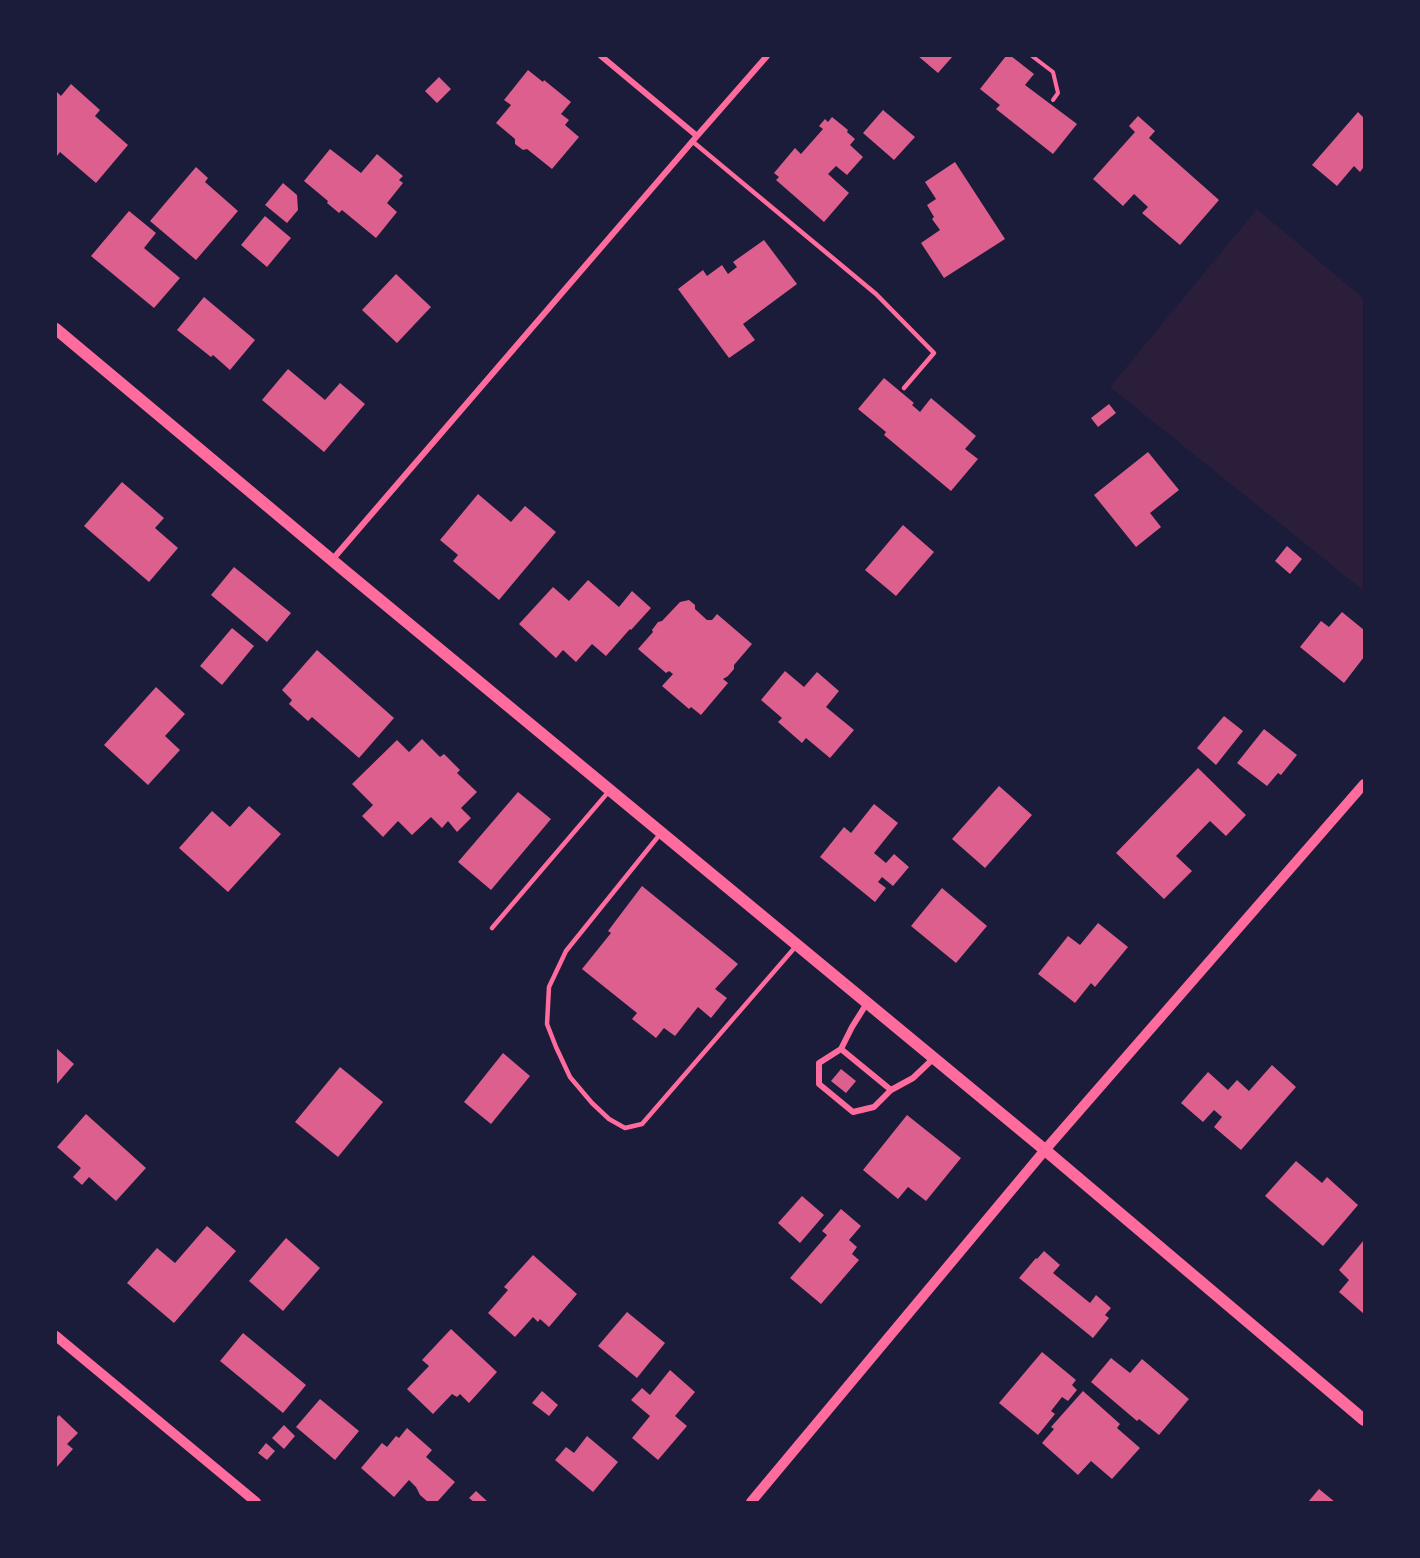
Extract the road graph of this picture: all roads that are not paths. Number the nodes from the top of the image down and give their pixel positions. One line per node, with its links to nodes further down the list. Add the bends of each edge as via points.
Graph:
1 (601, 56): 3 (street)
2 (767, 56): 3 (street)
3 (694, 138): 5 (lane, via 876,294 934,353); 6 (street)
4 (56, 329): 6 (main road)
5 (904, 388)
6 (332, 561): 8 (main road)
7 (1365, 784): 16 (street)
8 (610, 790): 9 (main road); 10 (lane)
9 (661, 833): 11 (main road); 11 (lane, via 566,951 549,987 547,1024 556,1047 570,1077 609,1119 625,1128 642,1124)
10 (492, 928)
11 (797, 945): 12 (main road)
12 (868, 1003): 13 (street); 14 (main road)
13 (841, 1049): 15 (street); 15 (street, via 819,1064 819,1084 853,1112 874,1107)
14 (934, 1058): 15 (street, via 913,1078); 16 (main road)
15 (891, 1090)
16 (1045, 1150): 18 (main road); 20 (street)
17 (56, 1336): 19 (street)
18 (1365, 1420)
19 (256, 1503)
20 (751, 1503)

